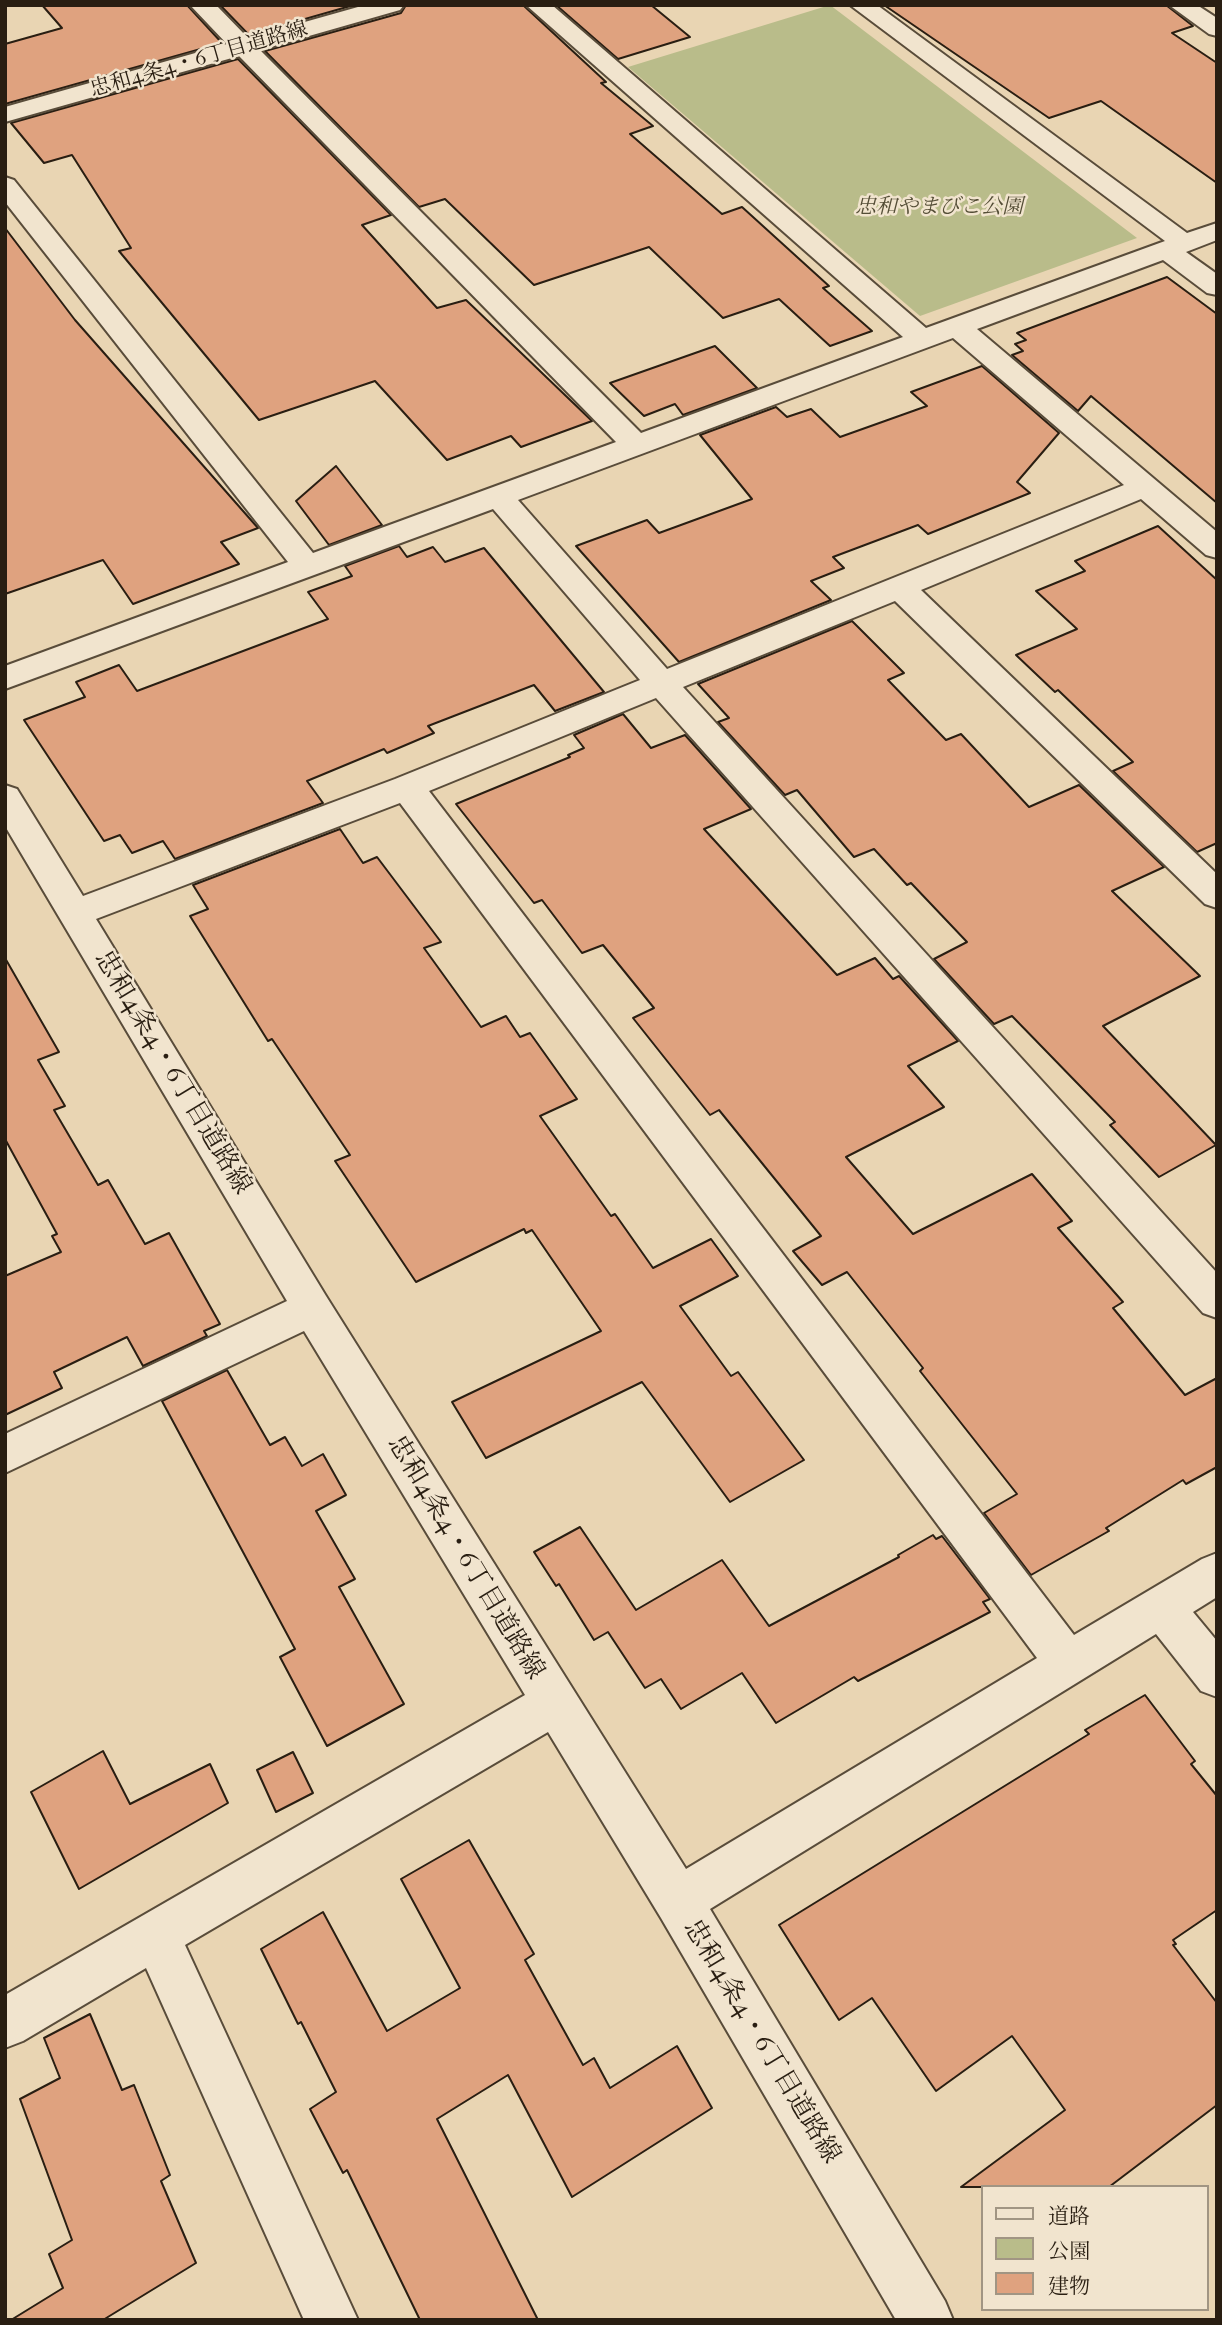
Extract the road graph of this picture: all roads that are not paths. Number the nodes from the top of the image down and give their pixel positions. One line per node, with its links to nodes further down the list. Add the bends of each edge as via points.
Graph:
1 (201, 5): 7 (street)
2 (392, 5): 7 (street, 忠和4条4・6丁目道路線)
3 (538, 5): 14 (street)
4 (862, 5): 11 (street)
5 (1181, 5): 6 (street)
6 (1217, 29)
7 (242, 47): 8 (street, 忠和4条4・6丁目道路線); 15 (street)
8 (5, 114)
9 (5, 185): 19 (street)
10 (1217, 231): 11 (street)
11 (1175, 246): 12 (street); 13 (street)
12 (1217, 287)
13 (957, 327): 14 (street); 16 (street)
14 (922, 340): 15 (street)
15 (636, 445): 17 (street)
16 (1145, 487): 18 (street); 20 (street)
17 (497, 495): 19 (street); 22 (street)
18 (1217, 548)
19 (308, 567): 21 (street)
20 (899, 587): 22 (street); 25 (street)
21 (5, 678)
22 (662, 684): 23 (street); 27 (street)
23 (407, 787): 26 (street); 32 (street)
24 (5, 797): 26 (street, 忠和4条4・6丁目道路線)
25 (1217, 895)
26 (75, 913): 28 (street, 忠和4条4・6丁目道路線)
27 (1217, 1301)
28 (312, 1308): 29 (street); 34 (street, 忠和4条4・6丁目道路線)
29 (5, 1454)
30 (1217, 1573): 31 (street)
31 (1162, 1606): 32 (street); 33 (street)
32 (1068, 1663): 35 (street)
33 (1217, 1676)
34 (554, 1703): 35 (street, 忠和4条4・6丁目道路線); 36 (street)
35 (678, 1901): 39 (street, 忠和4条4・6丁目道路線)
36 (155, 1934): 37 (street); 38 (street)
37 (5, 2023)
38 (331, 2320)
39 (926, 2320)

